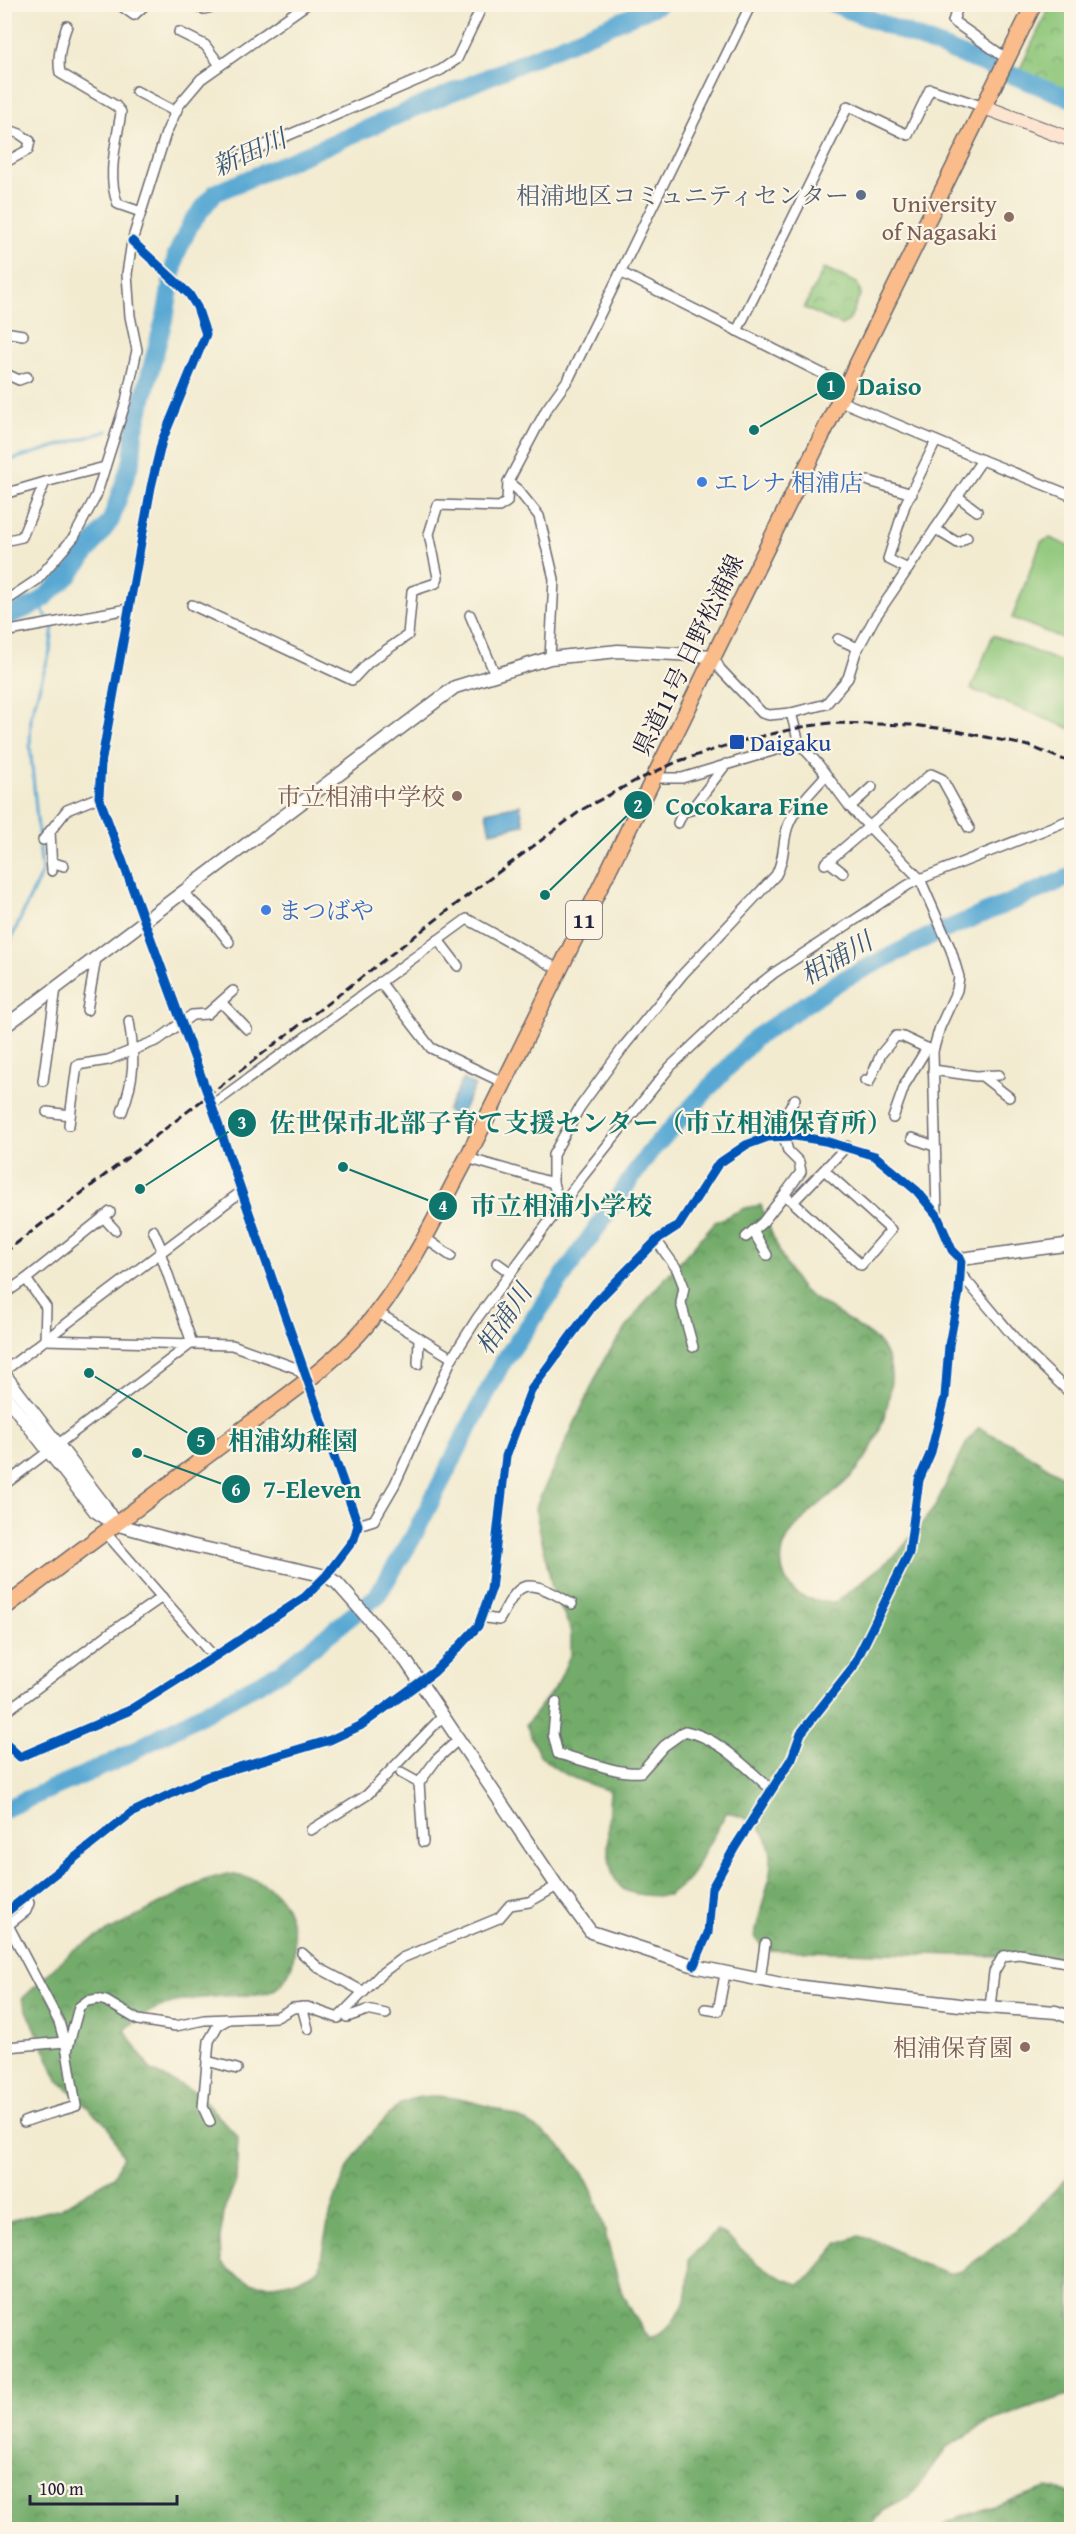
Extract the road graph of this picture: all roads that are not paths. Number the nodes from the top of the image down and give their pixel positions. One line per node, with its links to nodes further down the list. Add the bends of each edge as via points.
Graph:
1 (146, 4): 8 (street, via 134,15)
2 (188, 4): 3 (street, via 204,9)
3 (227, 4)
4 (307, 4): 13 (street)
5 (483, 4): 19 (street, via 457,59 441,70)
6 (958, 4): 12 (street, via 953,21)
7 (1034, 4): 12 (main road, 県道11号 日野松浦線 / 11)
8 (120, 5)
9 (751, 5): 23 (street)
10 (68, 26): 21 (street, via 62,40 60,73 116,105 121,112 113,192 118,204)
11 (179, 32): 13 (street, via 205,45)
12 (1006, 61): 15 (main road, 県道11号 日野松浦線 / 11)
13 (220, 65): 16 (street, via 201,78)
14 (136, 91): 16 (street)
15 (987, 100): 18 (main road); 24 (street, via 930,89 908,135 848,106); 29 (main road, 県道11号 日野松浦線 / 11)
16 (176, 112): 21 (street)
17 (4, 128): 20 (street, via 30,141 28,150)
18 (1071, 140)
19 (228, 162)
20 (4, 163)
21 (141, 212): 22 (street)
22 (132, 241): 33 (street, via 127,274 137,350); 48 (street, via 189,294 206,334 162,441)
23 (622, 273): 24 (street); 35 (street, via 569,378 546,410)
24 (737, 331): 29 (street)
25 (4, 332): 26 (street)
26 (23, 335)
27 (4, 373): 28 (street)
28 (25, 381)
29 (845, 385): 30 (main road, 県道11号 日野松浦線 / 11)
30 (838, 400): 31 (street); 53 (main road, 県道11号 日野松浦線 / 11)
31 (936, 441): 32 (street); 38 (street)
32 (982, 460): 39 (street); 40 (street)
33 (105, 467): 36 (street); 46 (street, via 92,505 74,537 37,580)
34 (869, 481): 38 (street)
35 (508, 482): 47 (street, via 507,502 499,507 438,505 429,534 436,583 412,591 408,635 369,662 352,680); 54 (street, via 539,516 554,579)
36 (45, 483): 37 (street); 44 (street, via 22,537)
37 (4, 494)
38 (912, 494): 45 (street, via 888,558)
39 (957, 496): 41 (street); 42 (street)
40 (1071, 496)
41 (977, 511)
42 (935, 529): 43 (street, via 958,543); 45 (street)
43 (967, 537)
44 (4, 541)
45 (908, 569): 52 (street)
46 (4, 603)
47 (192, 605)
48 (128, 609): 50 (street); 62 (street, via 101,764)
49 (470, 615): 55 (street)
50 (4, 632)
51 (838, 639): 52 (street)
52 (858, 648): 56 (street, via 848,678 826,704)
53 (713, 656): 54 (street, via 618,651); 56 (street, via 720,669 762,713); 60 (main road, 県道11号 日野松浦線 / 11)
54 (550, 658): 55 (street)
55 (495, 674): 73 (street, via 455,687)
56 (791, 713): 57 (street)
57 (799, 743): 58 (street); 59 (street)
58 (726, 764): 60 (street, via 682,778); 65 (street, via 691,810 683,812)
59 (826, 775): 63 (street); 109 (street, via 795,812 787,828 784,861 776,875 683,974 580,1107 553,1155)
60 (654, 778): 79 (main road, 県道11号 日野松浦線 / 11)
61 (872, 787): 63 (street)
62 (99, 797): 68 (street, via 68,810); 74 (street)
63 (850, 807): 66 (street)
64 (1071, 819): 72 (street)
65 (678, 824)
66 (869, 826): 67 (street, via 931,774 942,779); 71 (street, via 827,862); 72 (street)
67 (969, 828)
68 (50, 831): 69 (street); 70 (street, via 52,866)
69 (43, 840)
70 (64, 866)
71 (843, 873)
72 (921, 882): 90 (street, via 959,977); 113 (street, via 825,938 745,996 670,1067)
73 (182, 892): 74 (street); 76 (street)
74 (145, 920): 77 (street); 86 (street)
75 (438, 940): 78 (street); 79 (street, via 467,919); 80 (street)
76 (229, 942)
77 (96, 958): 81 (street); 84 (street)
78 (458, 966)
79 (560, 970): 96 (main road, 県道11号 日野松浦線 / 11)
80 (380, 982): 96 (street, via 431,1048); 99 (street)
81 (56, 988): 87 (street); 94 (street)
82 (233, 991): 83 (street)
83 (221, 1002): 86 (street, via 207,1014 192,1015); 88 (street)
84 (87, 1010)
85 (129, 1021): 89 (street)
86 (182, 1023): 89 (street, via 158,1040); 99 (street)
87 (4, 1028)
88 (247, 1029)
89 (134, 1049): 100 (street, via 132,1086); 101 (street, via 108,1060 77,1065 70,1120)
90 (930, 1050): 91 (street); 95 (street, via 896,1036 881,1054 869,1082); 102 (street, via 905,1084)
91 (933, 1070): 93 (street); 106 (street)
92 (999, 1075): 93 (street)
93 (982, 1076): 97 (street)
94 (44, 1080)
95 (865, 1080)
96 (504, 1083): 107 (main road, 県道11号 日野松浦線 / 11)
97 (1009, 1096)
98 (795, 1099): 103 (street, via 784,1110)
99 (212, 1105): 110 (street)
100 (121, 1109)
101 (47, 1112)
102 (893, 1118)
103 (788, 1136): 105 (street); 111 (street, via 788,1151 799,1162 801,1172); 118 (street, via 768,1137 746,1145 718,1164 679,1225)
104 (912, 1138): 106 (street)
105 (847, 1146): 108 (street); 114 (street, via 875,1156 894,1170)
106 (934, 1146): 114 (street)
107 (467, 1158): 109 (street); 117 (main road, 県道11号 日野松浦線 / 11)
108 (824, 1170): 112 (street); 112 (street, via 891,1230 861,1265)
109 (553, 1183): 113 (street)
110 (242, 1191): 120 (street); 137 (street)
111 (784, 1195): 112 (street); 121 (street, via 749,1234)
112 (793, 1202)
113 (560, 1206): 125 (street)
114 (937, 1215): 123 (street, via 952,1250)
115 (115, 1230): 127 (street, via 107,1214)
116 (153, 1230): 120 (street)
117 (425, 1238): 122 (street); 129 (main road, 県道11号 日野松浦線 / 11)
118 (656, 1240): 133 (street, via 677,1269 684,1287 681,1303); 148 (street, via 595,1303 531,1390 506,1456 491,1590)
119 (1071, 1244): 123 (street)
120 (161, 1251): 131 (street); 132 (street)
121 (767, 1255)
122 (452, 1256)
123 (961, 1259): 126 (street)
124 (497, 1263): 125 (street)
125 (511, 1273): 134 (street)
126 (960, 1273): 139 (street, via 1023,1348); 158 (street, via 945,1397 931,1452 919,1480 909,1553 853,1667 801,1732 792,1758)
127 (26, 1279): 128 (street); 131 (street, via 46,1307)
128 (4, 1294)
129 (377, 1312): 130 (street); 137 (main road, 県道11号 日野松浦線 / 11, via 338,1355)
130 (419, 1339): 134 (street); 135 (street)
131 (45, 1340): 132 (street); 136 (street)
132 (192, 1343): 137 (street, via 232,1345 296,1368); 140 (street)
133 (693, 1347)
134 (452, 1358): 142 (street, via 395,1484 374,1520)
135 (418, 1364)
136 (4, 1373): 140 (street)
137 (308, 1380): 142 (street); 143 (main road, 県道11号 日野松浦線 / 11)
138 (4, 1394): 140 (street)
139 (1071, 1395)
140 (54, 1448): 141 (street); 143 (street)
141 (4, 1485)
142 (358, 1525): 144 (street, via 354,1539)
143 (110, 1528): 144 (street); 145 (street); 147 (main road, 県道11号 日野松浦線 / 11)
144 (326, 1576): 149 (street, via 305,1597); 150 (street, via 337,1583)
145 (162, 1597): 149 (street); 152 (street)
146 (572, 1604): 148 (street, via 549,1590 525,1586 518,1589 499,1620)
147 (4, 1608)
148 (481, 1617): 150 (street, via 478,1626 455,1651)
149 (214, 1657): 155 (street, via 128,1711 20,1758)
150 (420, 1681): 153 (street); 162 (street, via 360,1726 330,1740 206,1777 156,1799)
151 (556, 1702): 158 (street, via 553,1734 558,1754 629,1773 641,1772 664,1746 685,1731 715,1742)
152 (4, 1713)
153 (443, 1716): 154 (street); 159 (street, via 367,1795)
154 (459, 1739): 157 (street); 161 (street)
155 (4, 1742)
156 (401, 1773): 157 (street)
157 (419, 1783): 160 (street)
158 (772, 1790): 167 (street, via 712,1888 708,1933)
159 (311, 1830)
160 (423, 1842)
161 (556, 1887): 167 (street, via 591,1932); 170 (street, via 529,1902 510,1905 499,1918 402,1958)
162 (26, 1896): 163 (street); 179 (street, via 26,1911 8,1925 59,2022)
163 (4, 1914)
164 (765, 1944): 169 (street)
165 (302, 1953): 170 (street, via 320,1968)
166 (1071, 1963): 172 (street, via 1019,1954 1003,1956 994,1972)
167 (694, 1965): 168 (street)
168 (725, 1974): 169 (street); 173 (street, via 718,2011)
169 (760, 1980): 172 (street)
170 (364, 1992): 174 (street)
171 (302, 2007): 174 (street, via 338,2018); 177 (street, via 277,2017); 178 (street)
172 (990, 2007): 176 (street, via 1056,2012)
173 (705, 2009)
174 (345, 2012): 175 (street, via 347,2017 367,2010)
175 (386, 2014)
176 (1071, 2018)
177 (229, 2019): 179 (street, via 176,2026 138,2020 98,1999 79,2007); 181 (street, via 213,2032)
178 (308, 2029)
179 (66, 2046): 180 (street); 183 (street, via 76,2106)
180 (7, 2047)
181 (207, 2061): 182 (street); 184 (street, via 203,2107)
182 (237, 2069)
183 (24, 2122)
184 (210, 2122)

